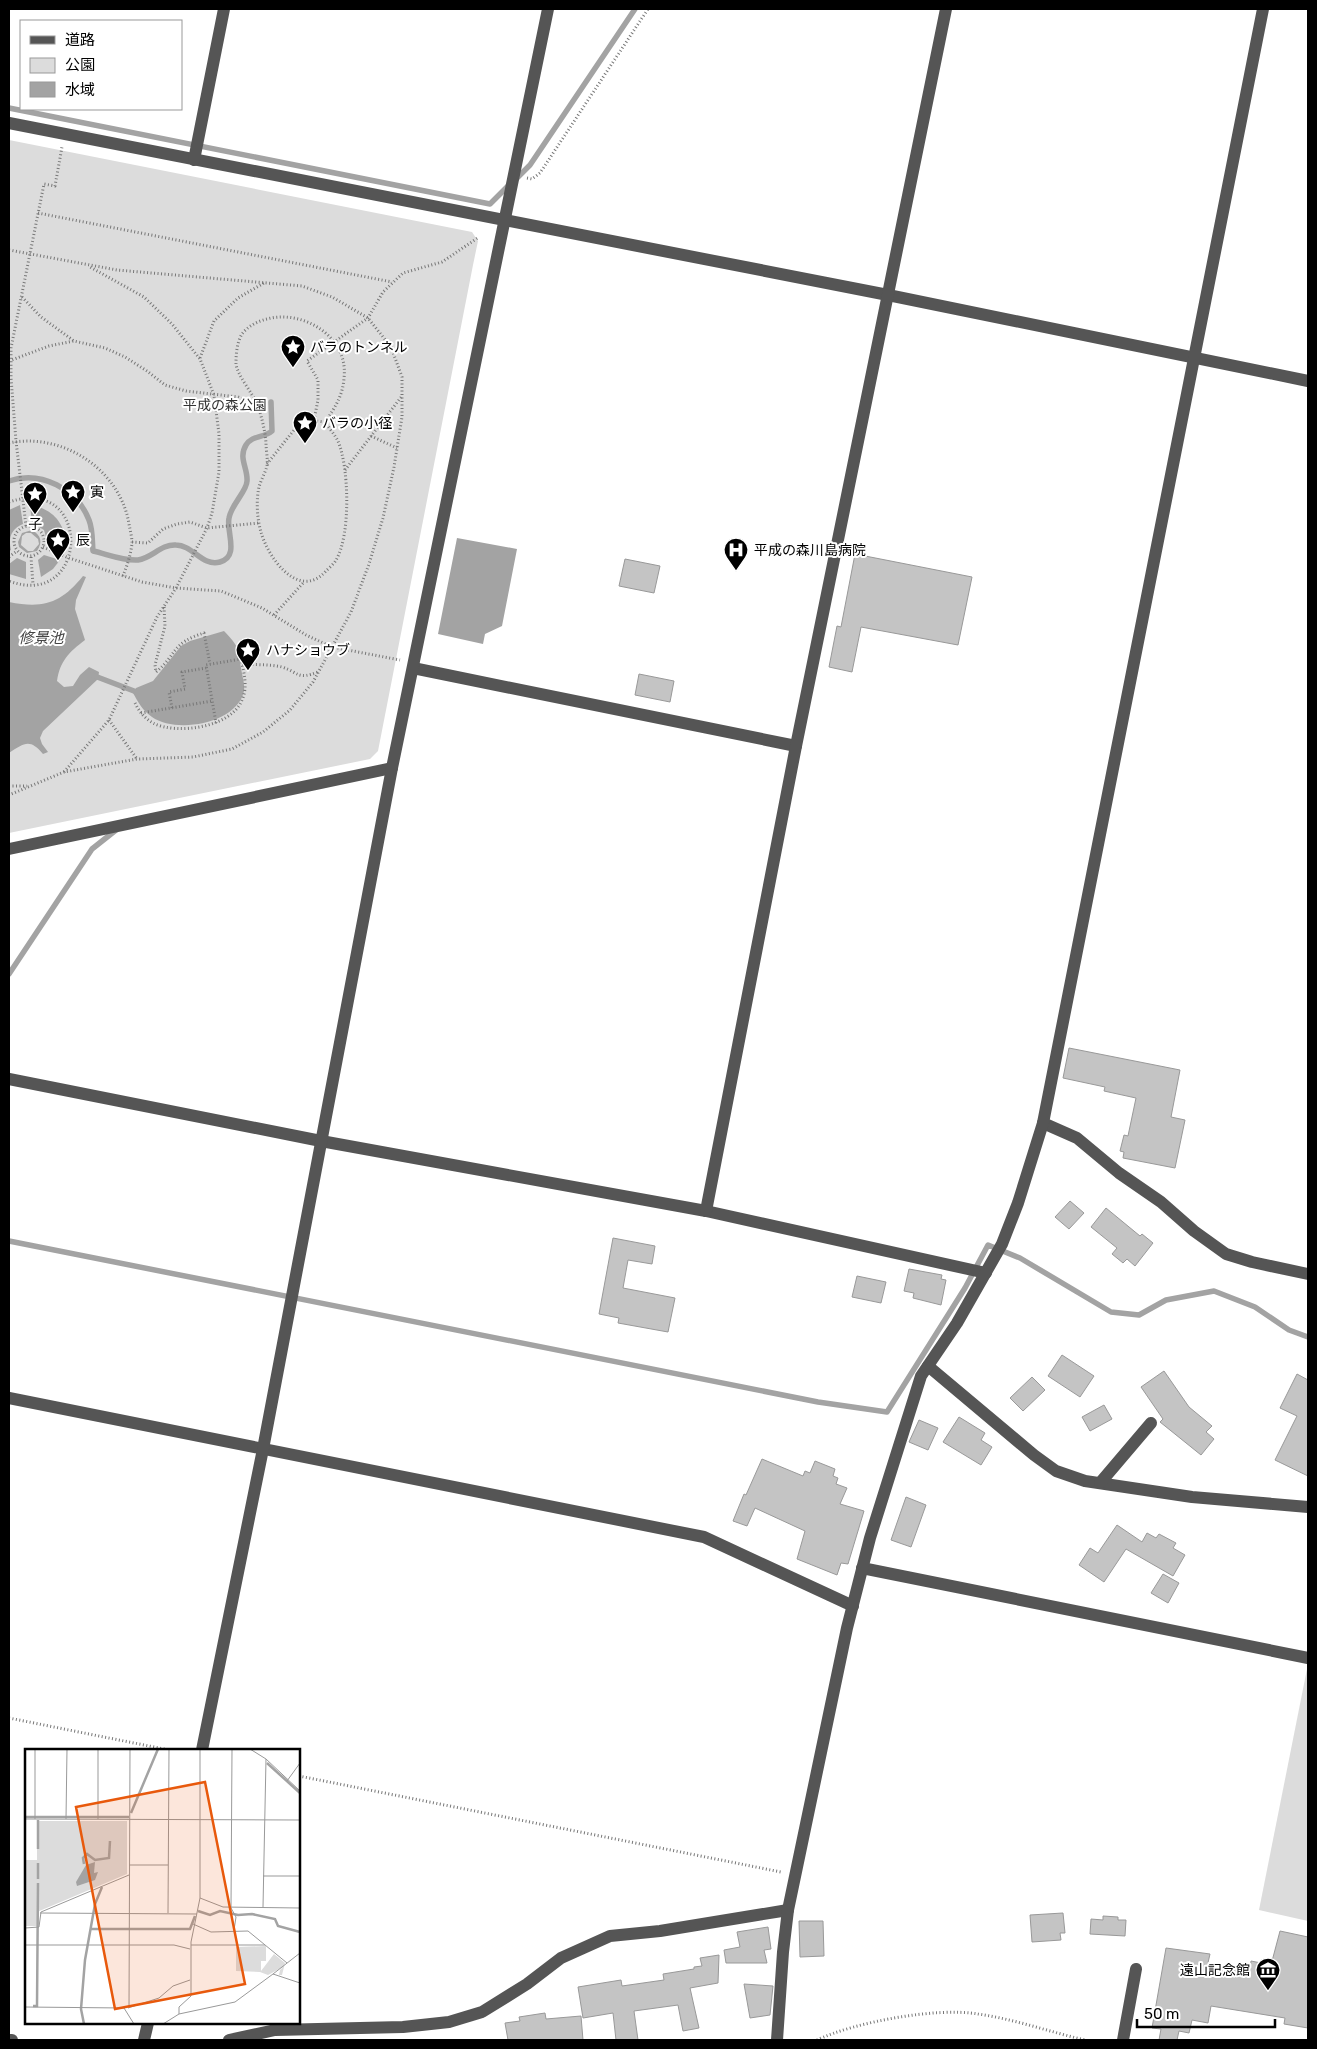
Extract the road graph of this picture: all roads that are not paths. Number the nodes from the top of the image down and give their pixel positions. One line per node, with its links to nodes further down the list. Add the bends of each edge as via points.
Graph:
1 (224, 9): 6 (street)
2 (548, 9): 7 (street)
3 (946, 9): 8 (street)
4 (1263, 9): 9 (street)
5 (9, 123): 6 (street)
6 (194, 160): 7 (street)
7 (505, 220): 8 (street); 11 (street)
8 (888, 295): 9 (street); 12 (street)
9 (1195, 358): 10 (street); 16 (street)
10 (1308, 381)
11 (413, 668): 12 (street); 13 (street)
12 (796, 746): 18 (street)
13 (392, 768): 14 (street); 17 (street)
14 (9, 849)
15 (9, 1079): 17 (street)
16 (1043, 1123): 19 (street, via 1018,1203); 20 (street, via 1077,1138 1226,1254)
17 (321, 1141): 18 (street); 24 (street)
18 (706, 1211): 19 (street)
19 (986, 1273): 21 (street)
20 (1308, 1274)
21 (928, 1366): 25 (street, via 1056,1471); 27 (street, via 921,1376)
22 (9, 1398): 24 (street)
23 (1151, 1423): 25 (street)
24 (263, 1450): 28 (street, via 704,1537); 30 (street)
25 (1100, 1483): 26 (street, via 1192,1497)
26 (1308, 1507)
27 (862, 1568): 28 (street); 29 (street)
28 (853, 1606): 31 (street)
29 (1308, 1658)
30 (202, 1749)
31 (788, 1910): 35 (street, via 610,1936 561,1958 482,2012 449,2022 403,2027 275,2030); 36 (street)
32 (1136, 1968): 37 (street)
33 (148, 2024): 34 (street)
34 (144, 2040)
35 (229, 2040)
36 (777, 2040)
37 (1122, 2040)

